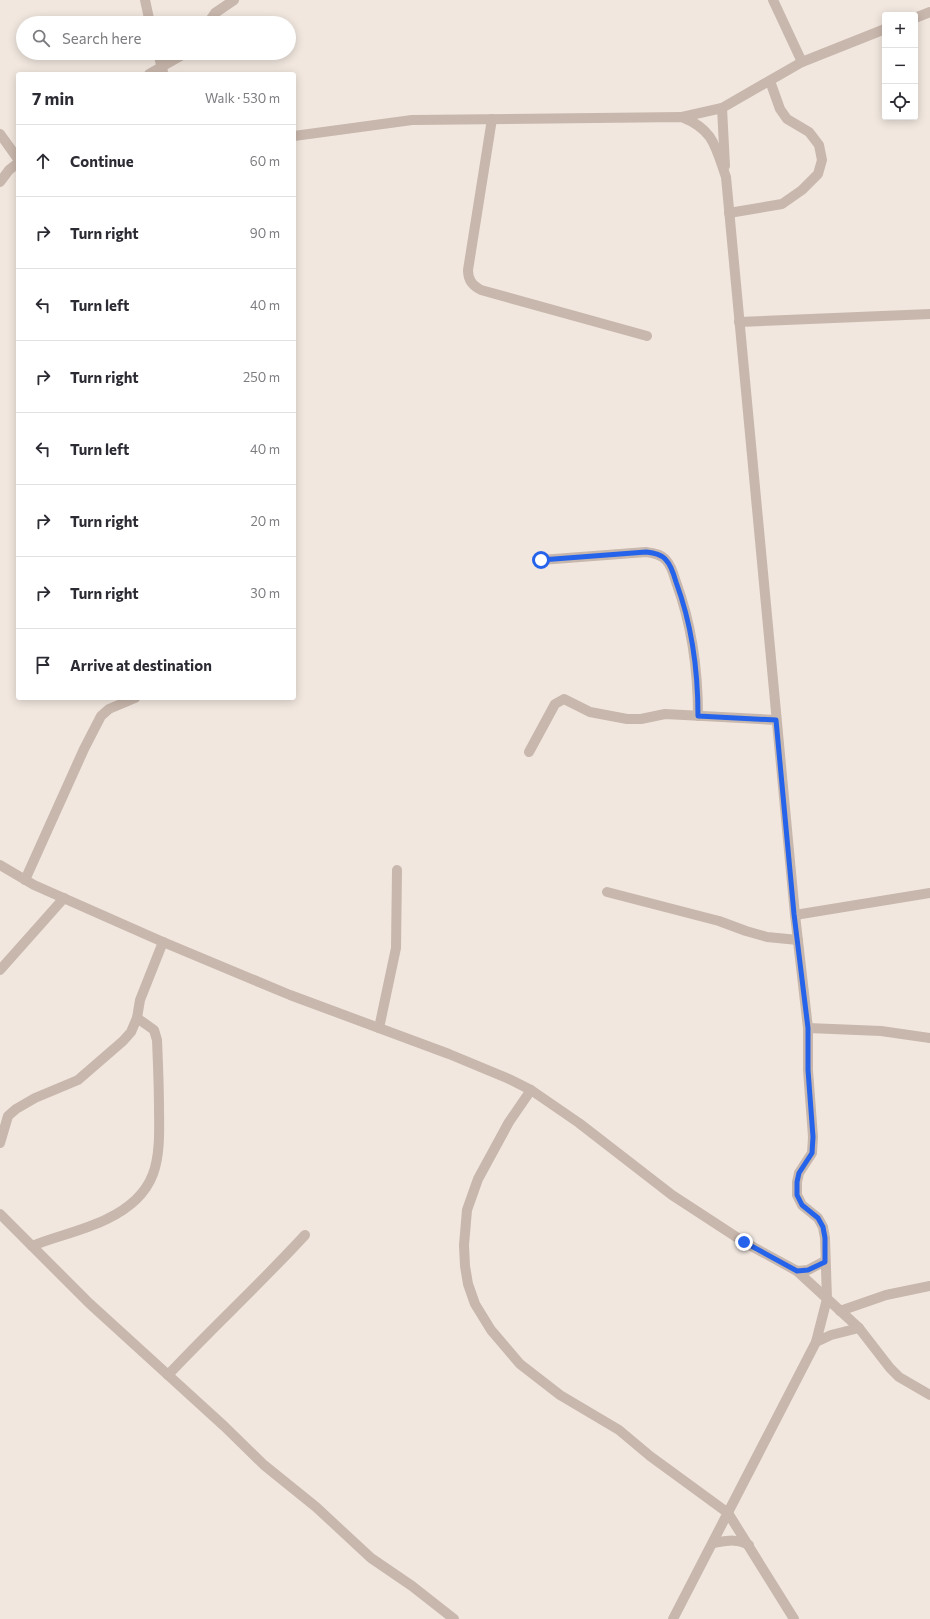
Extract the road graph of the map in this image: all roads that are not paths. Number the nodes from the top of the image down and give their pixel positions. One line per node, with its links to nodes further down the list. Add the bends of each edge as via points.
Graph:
1 (145, 0): 5 (street)
2 (234, 0): 6 (street)
3 (773, 0): 11 (street)
4 (930, 12): 7 (street)
5 (148, 16)
6 (213, 16)
7 (918, 17)
8 (882, 30): 11 (street)
9 (160, 60): 12 (street)
10 (177, 60): 12 (street)
11 (802, 62): 13 (street)
12 (162, 71)
13 (770, 81): 14 (street); 23 (street, via 780,109 787,119 809,132 819,145 822,160 818,174 802,190 782,204)
14 (722, 108): 15 (street); 21 (street)
15 (682, 117): 16 (street); 21 (street, via 694,122 708,133)
16 (492, 119): 18 (street, via 412,120); 26 (street, via 468,270 471,282 480,290)
17 (0, 134): 19 (street)
18 (296, 136)
19 (16, 156)
20 (16, 165): 22 (street)
21 (726, 177): 23 (street)
22 (0, 182)
23 (729, 213): 25 (street)
24 (930, 314): 25 (street)
25 (739, 322): 30 (street)
26 (647, 336)
27 (541, 560): 29 (street, via 646,552 657,554 666,560 681,597 689,630 698,685)
28 (130, 700): 34 (street, via 101,716)
29 (698, 716): 30 (street); 31 (street, via 665,714 627,720 590,712 564,699 555,704)
30 (776, 720): 38 (street)
31 (529, 752)
32 (0, 865): 34 (street)
33 (397, 870): 43 (street, via 396,948)
34 (25, 880): 37 (street)
35 (606, 892): 39 (street, via 719,921 746,931)
36 (930, 894): 38 (street)
37 (64, 898): 40 (street); 41 (street)
38 (794, 914): 39 (street)
39 (798, 940): 44 (street)
40 (163, 942): 42 (street, via 140,1000); 43 (street, via 290,995)
41 (0, 970)
42 (137, 1018): 47 (street, via 123,1041 86,1075 24,1104 8,1116); 50 (street, via 154,1030 157,1040 160,1151 155,1170 143,1192 124,1209 97,1224)
43 (379, 1028): 46 (street)
44 (808, 1028): 45 (street, via 881,1030); 51 (street, via 812,1153 799,1173 797,1195 802,1205 818,1218 823,1227)
45 (930, 1038)
46 (531, 1090): 52 (street, via 672,1195 744,1242); 60 (street, via 509,1122 478,1179 467,1210 465,1266 474,1304 491,1330 520,1364 560,1396 619,1430)
47 (0, 1143)
48 (0, 1214): 50 (street)
49 (305, 1235): 58 (street)
50 (32, 1246): 58 (street, via 89,1303)
51 (825, 1262): 52 (street, via 808,1270); 54 (street)
52 (797, 1271): 54 (street)
53 (930, 1286): 55 (street, via 886,1295)
54 (827, 1299): 55 (street); 57 (street)
55 (840, 1311): 56 (street)
56 (859, 1328): 57 (street, via 831,1335); 59 (street, via 898,1376)
57 (816, 1342): 60 (street)
58 (168, 1375): 63 (street, via 264,1465 316,1507 355,1544)
59 (930, 1395)
60 (728, 1513): 61 (street); 62 (street)
61 (713, 1543): 62 (street, via 734,1540); 64 (street)
62 (749, 1545): 65 (street)
63 (454, 1619)
64 (673, 1619)
65 (794, 1619)

